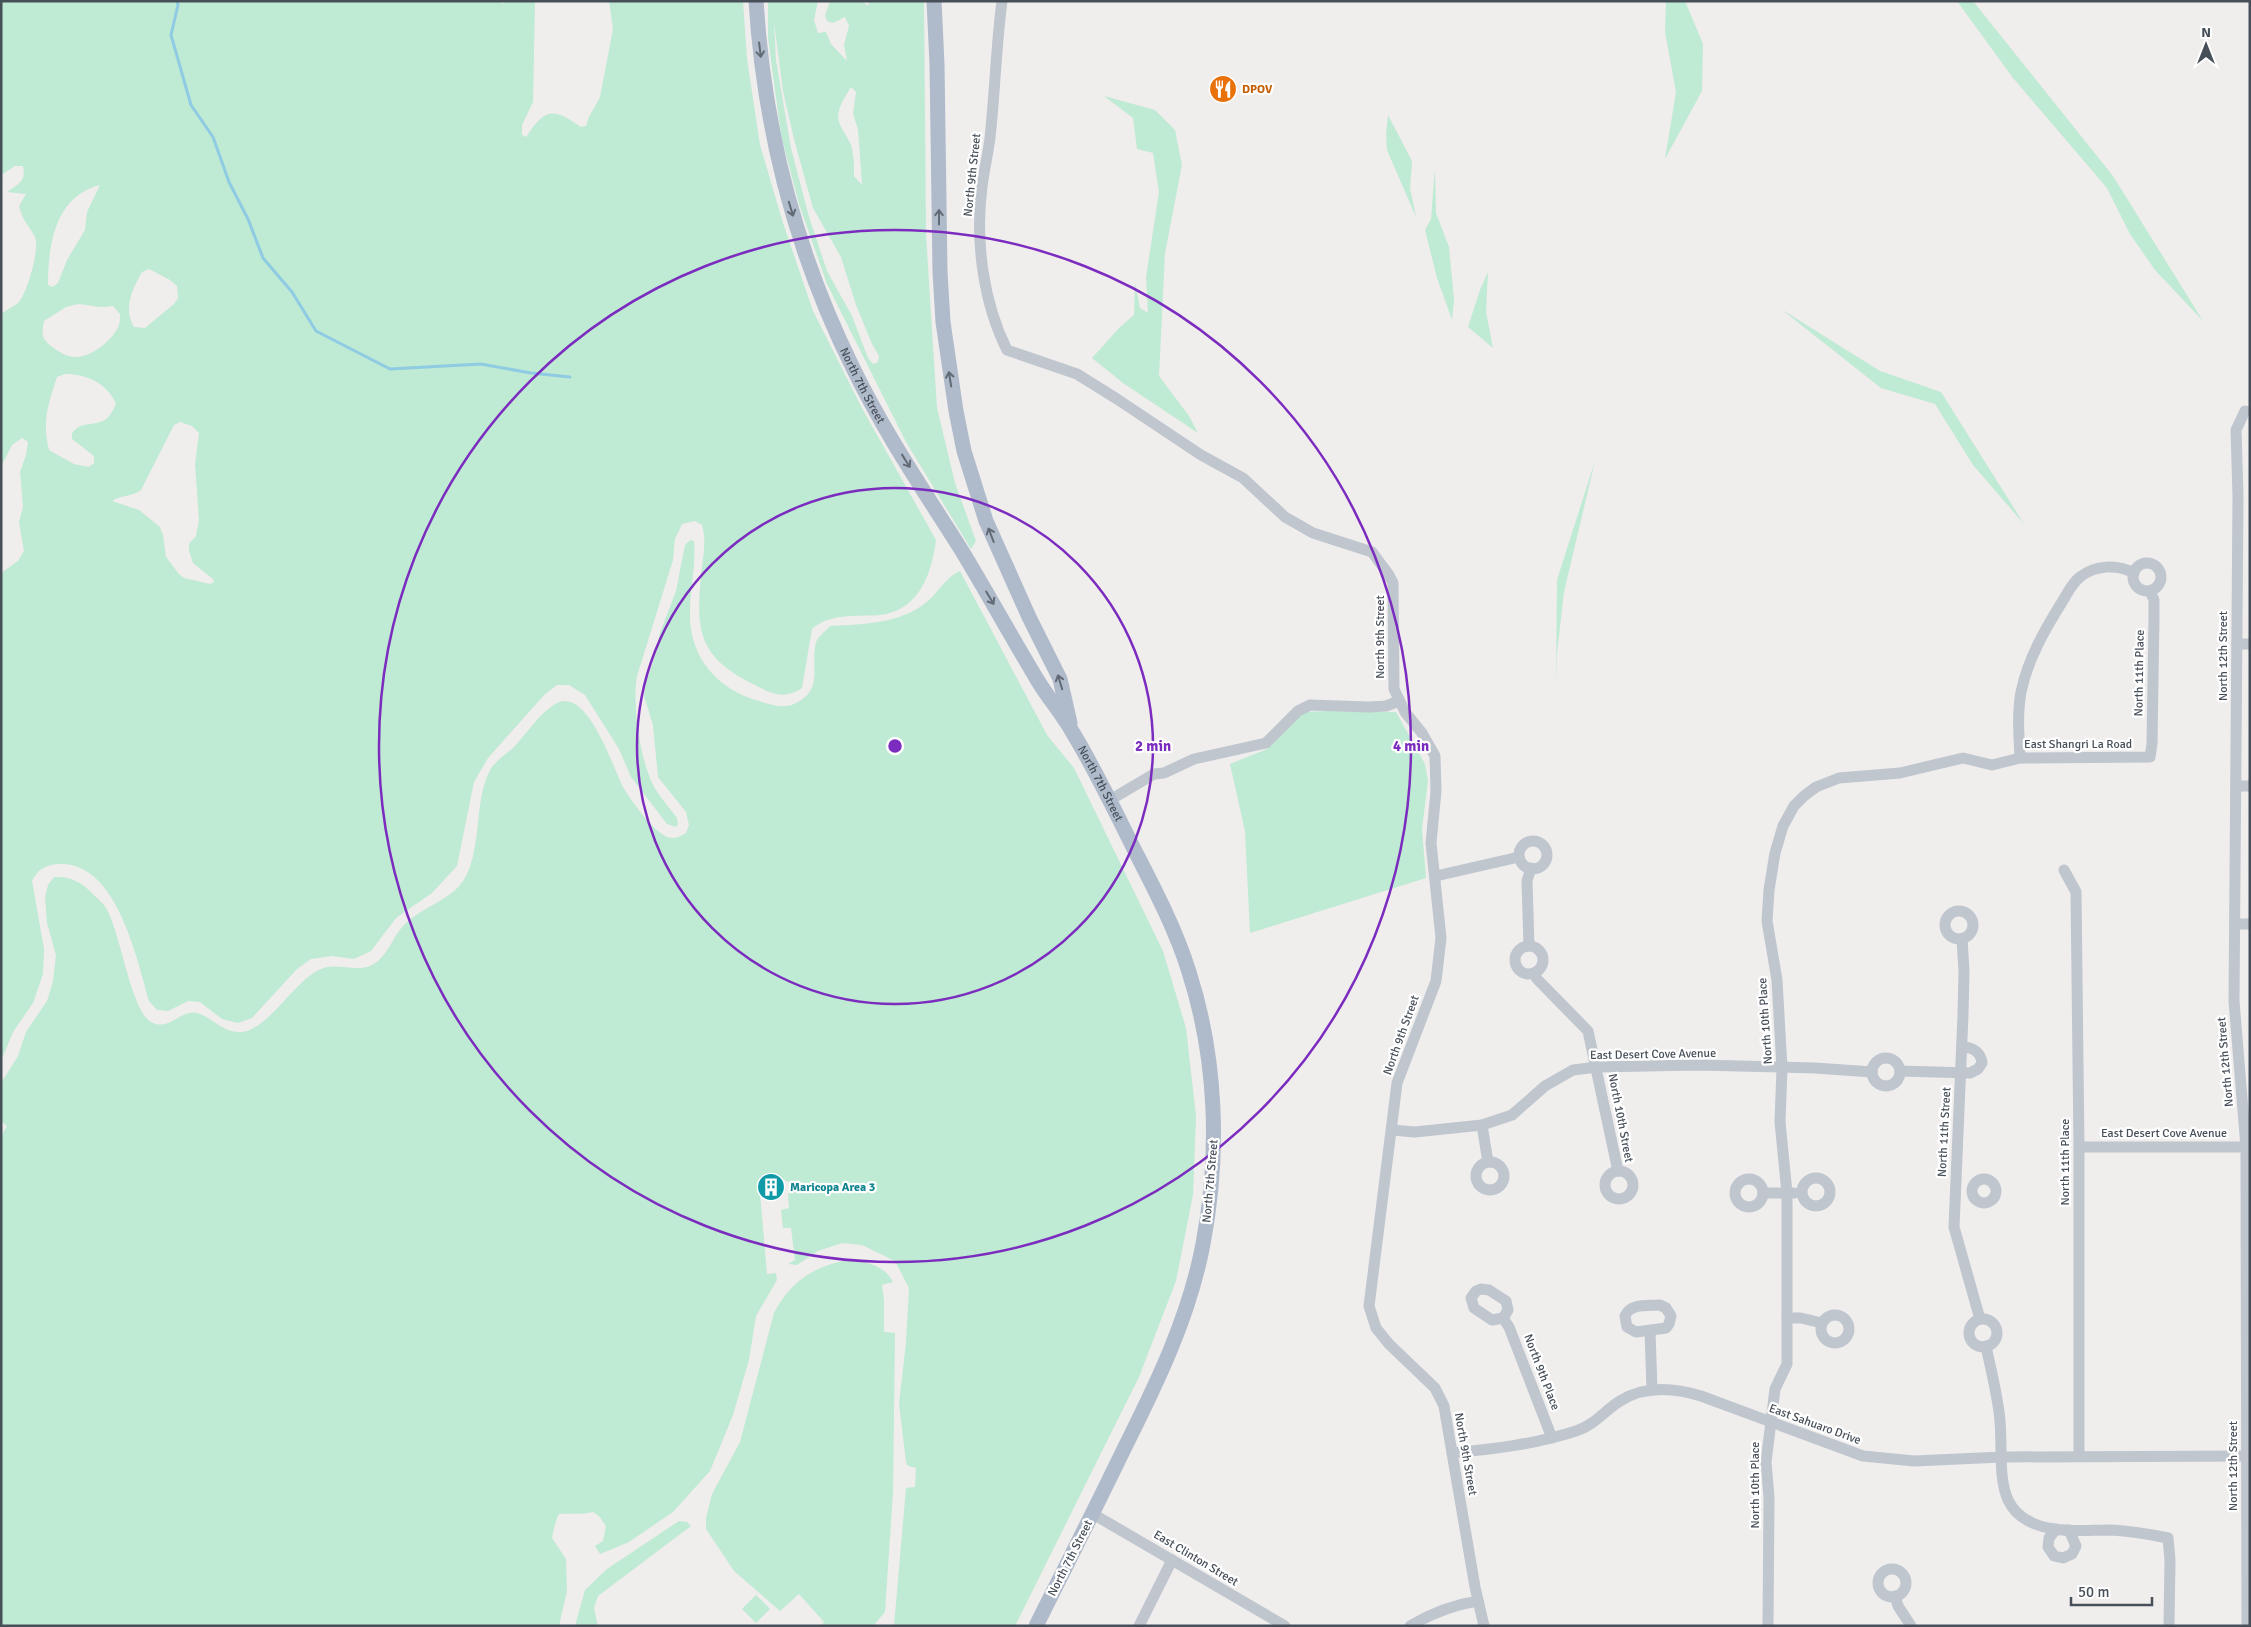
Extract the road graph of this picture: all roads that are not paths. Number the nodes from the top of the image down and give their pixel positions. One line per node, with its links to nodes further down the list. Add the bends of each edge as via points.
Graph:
1 (756, 1): 11 (main road, North 7th Street, one-way to 11, via 765,93 776,150 796,224 826,308 880,420 1041,686)
2 (934, 1): 11 (main road, North 7th Street, one-way to 2, via 1060,679 986,521 964,451 956,411 943,322 940,272)
3 (1002, 1): 10 (street, North 9th Street, via 980,228 990,301 996,328 1007,350 1077,374 1178,441 1243,478 1286,517 1313,532 1372,552 1392,583 1394,689)
4 (2248, 411): 5 (street, North 12th Street, via 2236,430)
5 (2244, 496): 8 (street, North 12th Street)
6 (2134, 573): 7 (street, via 2138,588); 7 (street, via 2140,565 2157,567 2161,580); 13 (street, via 2119,567 2091,570 2071,588 2047,626 2029,662 2021,694)
7 (2150, 591): 12 (street, North 11th Place, via 2154,600 2154,617)
8 (2237, 644): 9 (street); 14 (street, North 12th Street)
9 (2250, 644)
10 (1399, 701): 17 (street, via 1369,707 1310,705 1298,711 1266,743 1194,759 1164,773 1154,774); 21 (street, North 9th Street, via 1435,756 1432,843)
11 (1072, 730): 17 (main road, North 7th Street)
12 (2150, 756): 13 (street, East Shangri La Road)
13 (2020, 758): 16 (street, East Shangri La Road, via 1992,765 1963,758 1900,773 1839,778 1816,787)
14 (2236, 786): 15 (street); 22 (street, North 12th Street)
15 (2250, 786)
16 (1804, 796): 29 (street, North 10th Place, via 1783,826 1768,890 1767,921 1777,980)
17 (1110, 800): 59 (main road, North 7th Street, via 1166,913 1190,973 1209,1066 1214,1145 1204,1238 1189,1301 1154,1388)
18 (1519, 857): 19 (street, via 1524,866); 19 (street, via 1520,848 1527,842 1540,843 1546,850 1546,859 1540,866); 21 (street)
19 (1531, 868): 25 (street, via 1528,880)
20 (2064, 870): 35 (street, North 11th Place, via 2076,892)
21 (1436, 876): 34 (street, North 9th Street, via 1440,960 1436,980 1398,1083)
22 (2236, 924): 23 (street); 36 (street, North 12th Street, via 2234,1001)
23 (2250, 924)
24 (1962, 939): 27 (street, North 11th Street)
25 (1529, 946): 26 (street, via 1538,950 1542,958 1541,966); 26 (street, North 10th Street, via 1517,952 1516,965 1526,974)
26 (1534, 973): 28 (street, North 10th Street, via 1588,1031)
27 (1962, 1046): 32 (street, North 11th Street); 32 (street, North 11th Street, via 1975,1050 1982,1063 1975,1071)
28 (1597, 1067): 29 (street, East Desert Cove Avenue, via 1698,1065); 33 (street, East Desert Cove Avenue, via 1573,1070 1545,1086 1512,1114); 38 (street, North 10th Street)
29 (1782, 1068): 31 (street, East Desert Cove Avenue); 43 (street, North 10th Place, via 1780,1122)
30 (1900, 1071): 31 (street, via 1894,1060 1886,1058 1878,1061); 31 (street, via 1898,1079 1889,1086 1878,1083); 32 (street)
31 (1872, 1072)
32 (1961, 1073): 40 (street, North 11th Street)
33 (1482, 1125): 34 (street, East Desert Cove Avenue, via 1415,1132); 37 (street)
34 (1392, 1130): 55 (street, North 9th Street, via 1370,1306 1376,1328 1435,1388 1444,1406)
35 (2079, 1147): 36 (street, East Desert Cove Avenue); 56 (street, North 11th Place)
36 (2248, 1147): 44 (street, North 12th Street)
37 (1488, 1162)
38 (1618, 1171)
39 (1971, 1191): 40 (street, North 11th Street)
40 (1954, 1192): 47 (street, North 11th Street, via 1954,1227)
41 (1763, 1193): 43 (street)
42 (1802, 1193): 43 (street)
43 (1786, 1194): 46 (street, North 10th Place)
44 (2248, 1278): 52 (street, North 12th Street)
45 (1503, 1318): 54 (street, North 9th Place)
46 (1787, 1318): 48 (street); 53 (street, North 10th Place, via 1786,1364 1775,1389)
47 (1980, 1319): 50 (street, North 11th Street, via 1992,1323 1996,1330 1993,1342); 50 (street, via 1972,1324 1969,1336 1974,1343)
48 (1822, 1323)
49 (1650, 1331): 51 (street)
50 (1986, 1346): 58 (street, via 2000,1420)
51 (1652, 1390): 53 (street, East Sahuaro Drive, via 1683,1391); 54 (street, East Sahuaro Drive, via 1619,1402 1592,1424)
52 (2248, 1404): 57 (street, North 12th Street)
53 (1770, 1422): 58 (street, East Sahuaro Drive, via 1864,1456 1914,1461); 72 (street, North 10th Place, via 1766,1462 1769,1496)
54 (1552, 1438): 55 (street, East Sahuaro Drive)
55 (1452, 1453): 65 (street, North 9th Street)
56 (2079, 1456): 57 (street, East Sahuaro Drive); 58 (street, East Sahuaro Drive)
57 (2247, 1456): 62 (street, North 12th Street)
58 (2002, 1457): 60 (street, via 2003,1489 2014,1513 2038,1526)
59 (1093, 1514): 63 (street, East Clinton Street); 67 (main road, North 7th Street)
60 (2056, 1530): 61 (street); 61 (street, via 2048,1547 2054,1556 2062,1558 2075,1550 2075,1540)
61 (2069, 1530): 74 (street, via 2113,1530 2168,1538)
62 (2248, 1531): 75 (street, North 12th Street)
63 (1172, 1560): 66 (street, East Clinton Street); 68 (street)
64 (1895, 1596): 73 (street)
65 (1478, 1601): 70 (street, via 1449,1606); 71 (street)
66 (1270, 1622): 69 (street, East Clinton Street)
67 (1036, 1626)
68 (1139, 1626)
69 (1285, 1626)
70 (1410, 1626)
71 (1484, 1626)
72 (1768, 1626)
73 (1911, 1626)
74 (2169, 1626)
75 (2247, 1626)

